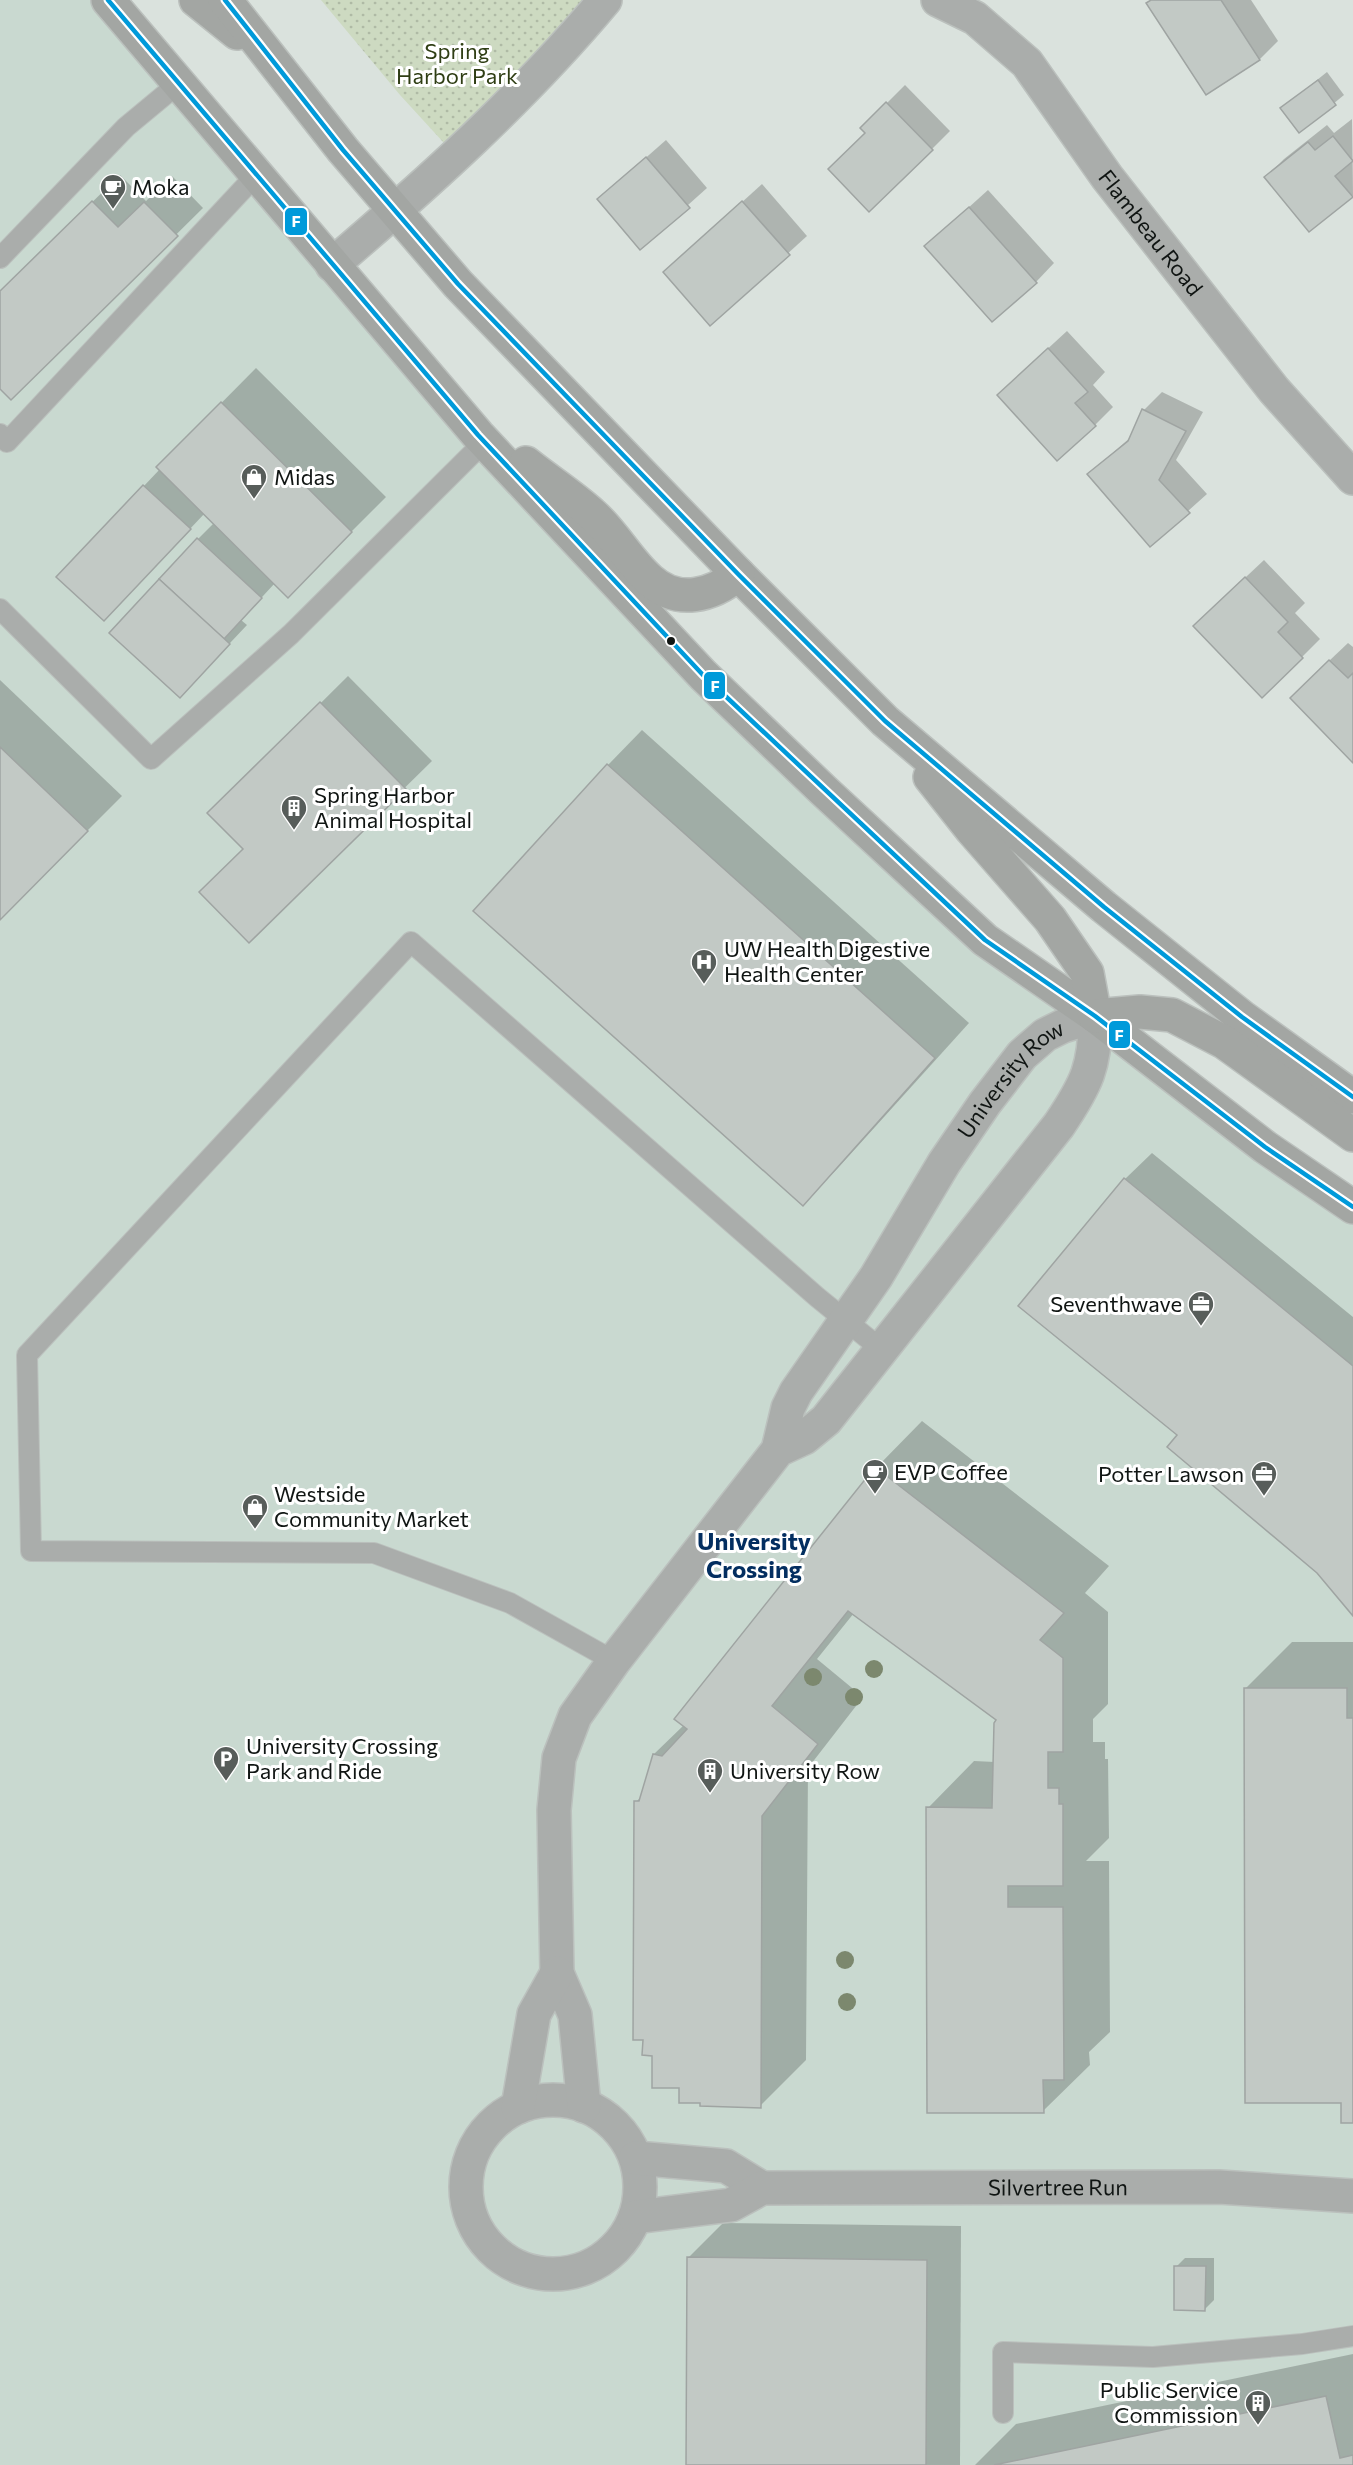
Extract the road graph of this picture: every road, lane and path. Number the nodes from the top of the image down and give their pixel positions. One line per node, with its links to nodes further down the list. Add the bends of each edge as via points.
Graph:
1 (108, 0): 7 (main road)
2 (196, 0): 6 (main road)
3 (225, 0): 6 (main road)
4 (605, 0): 9 (street, via 567,46)
5 (938, 0): 14 (street, Flambeau Road, via 975,18 1027,63 1107,177 1274,390)
6 (274, 62): 9 (main road)
7 (179, 82): 8 (main road); 10 (lane, via 126,127)
8 (256, 175): 11 (main road); 12 (lane)
9 (395, 211): 11 (street); 15 (main road, via 458,284)
10 (0, 258)
11 (332, 265): 13 (main road)
12 (4, 438)
13 (484, 442): 15 (main road, via 524,462 593,515 651,581 673,593 709,593); 16 (lane, via 291,634 151,759); 18 (main road, via 702,675 823,790 985,939)
14 (1353, 478)
15 (738, 574): 17 (main road)
16 (0, 609)
17 (885, 721): 18 (main road, via 1050,920 1087,973); 19 (main road, via 1104,907 1242,1017)
18 (1095, 1016): 20 (main road, via 1140,1012 1172,1015 1224,1042); 21 (main road, via 1265,1147); 22 (street, University Row, via 1046,1035 1022,1055 944,1163); 23 (street, University Row, via 1092,1063 1078,1096 1014,1184)
19 (1353, 1097)
20 (1353, 1135)
21 (1353, 1207)
22 (846, 1321): 23 (lane); 24 (street, University Row, via 791,1400); 25 (lane, via 411,942 27,1355 31,1551 374,1552 510,1603)
23 (882, 1350): 24 (street, University Row, via 819,1427)
24 (778, 1450): 25 (street, University Row)
25 (614, 1661): 26 (street, University Row, via 575,1716 559,1758 554,1810)
26 (557, 1973): 27 (street, University Row, via 574,2015); 28 (street, via 534,2014)
27 (584, 2106): 28 (street, via 562,2100); 29 (street, via 606,2118 624,2136)
28 (518, 2107): 32 (street, via 481,2138 470,2159 468,2207 477,2229 492,2249 512,2264 535,2272 560,2274 584,2269 606,2256 623,2239)
29 (636, 2158): 30 (street, via 726,2166); 32 (street, via 641,2188)
30 (762, 2188): 31 (street, Silvertree Run, via 1218,2187); 32 (street, Silvertree Run, via 731,2205)
31 (1353, 2196)
32 (635, 2217)
33 (1353, 2336): 34 (lane, via 1153,2357 1003,2352)
34 (1003, 2413)

